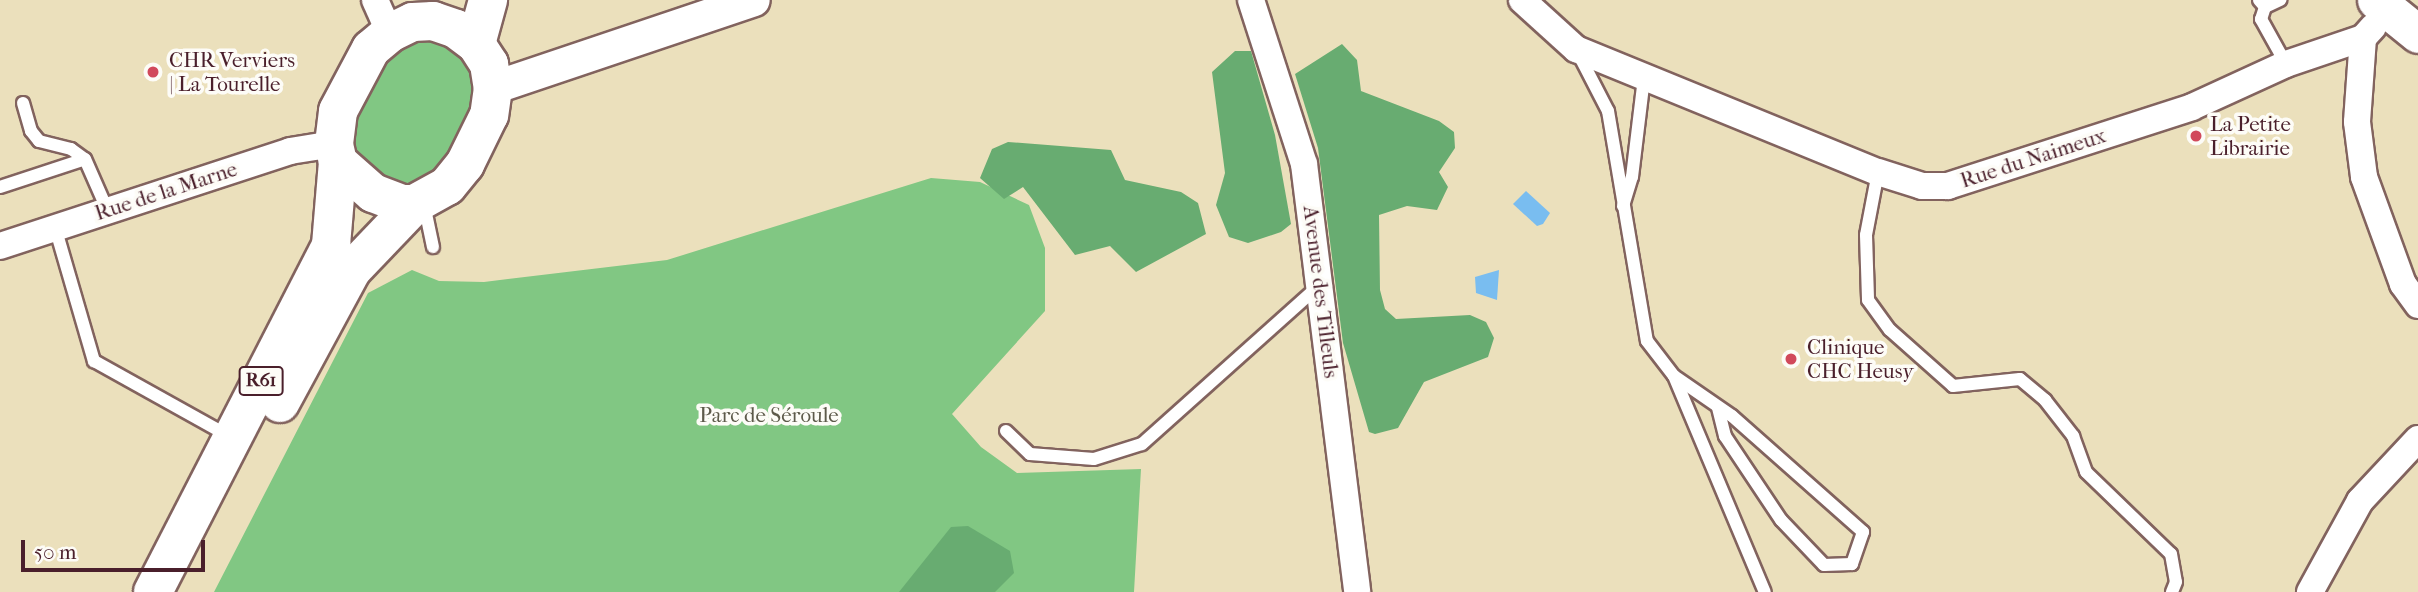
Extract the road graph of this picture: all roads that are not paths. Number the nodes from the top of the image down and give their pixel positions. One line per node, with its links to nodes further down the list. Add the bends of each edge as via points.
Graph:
1 (488, 0): 11 (highway)
2 (754, 0): 15 (street)
3 (1251, 0): 27 (street, Avenue des Tilleuls, via 1304,164)
4 (1522, 0): 12 (street, Rue du Naimeux)
5 (2280, 0): 6 (lane)
6 (2262, 3): 13 (lane, via 2262,19)
7 (2382, 5): 9 (main road); 10 (street)
8 (382, 16): 11 (highway, R61, via 433,21 456,29); 17 (highway, R61, via 372,49 338,111)
9 (2418, 34)
10 (2363, 38): 13 (street, Rue du Naimeux); 28 (street, via 2357,122 2364,177 2403,285)
11 (476, 44): 15 (highway, R61, via 489,64)
12 (1576, 49): 14 (street, Rue du Naimeux); 22 (lane, via 1608,111)
13 (2286, 64): 19 (street, Rue du Naimeux, via 2192,107 1948,186 1922,186)
14 (1644, 78): 19 (street, Rue du Naimeux); 22 (lane, via 1637,150)
15 (493, 88): 21 (highway, R61, via 489,115 465,164 447,186)
16 (23, 103): 18 (lane, via 39,141 71,149)
17 (336, 153): 21 (highway, via 373,193); 23 (street, Rue de la Marne, via 290,151); 32 (highway, R61, via 331,245)
18 (85, 159): 20 (lane); 23 (lane)
19 (1878, 172): 38 (lane, via 1866,235 1868,300 1891,330 1953,386 2020,379 2045,401 2073,436 2086,472 2171,554 2176,582)
20 (0, 187)
21 (419, 202): 26 (lane); 35 (highway, R61, via 368,249 338,292)
22 (1623, 207): 29 (lane, via 1647,341)
23 (107, 209): 24 (street, Rue de la Marne)
24 (55, 227): 25 (street, Rue de la Marne); 32 (lane, via 94,361)
25 (0, 246)
26 (433, 247)
27 (1320, 286): 31 (lane, via 1142,444 1094,459 1030,454); 36 (street, Avenue des Tilleuls)
28 (2418, 305)
29 (1674, 376): 30 (lane); 37 (lane)
30 (1718, 408): 30 (lane, via 1724,436 1782,520 1824,565 1852,564 1863,532)
31 (1006, 430)
32 (232, 438): 34 (highway, R61)
33 (2418, 439): 39 (street, via 2360,501)
34 (153, 592)
35 (182, 592)
36 (1357, 592)
37 (1765, 592)
38 (2172, 592)
39 (2310, 592)

